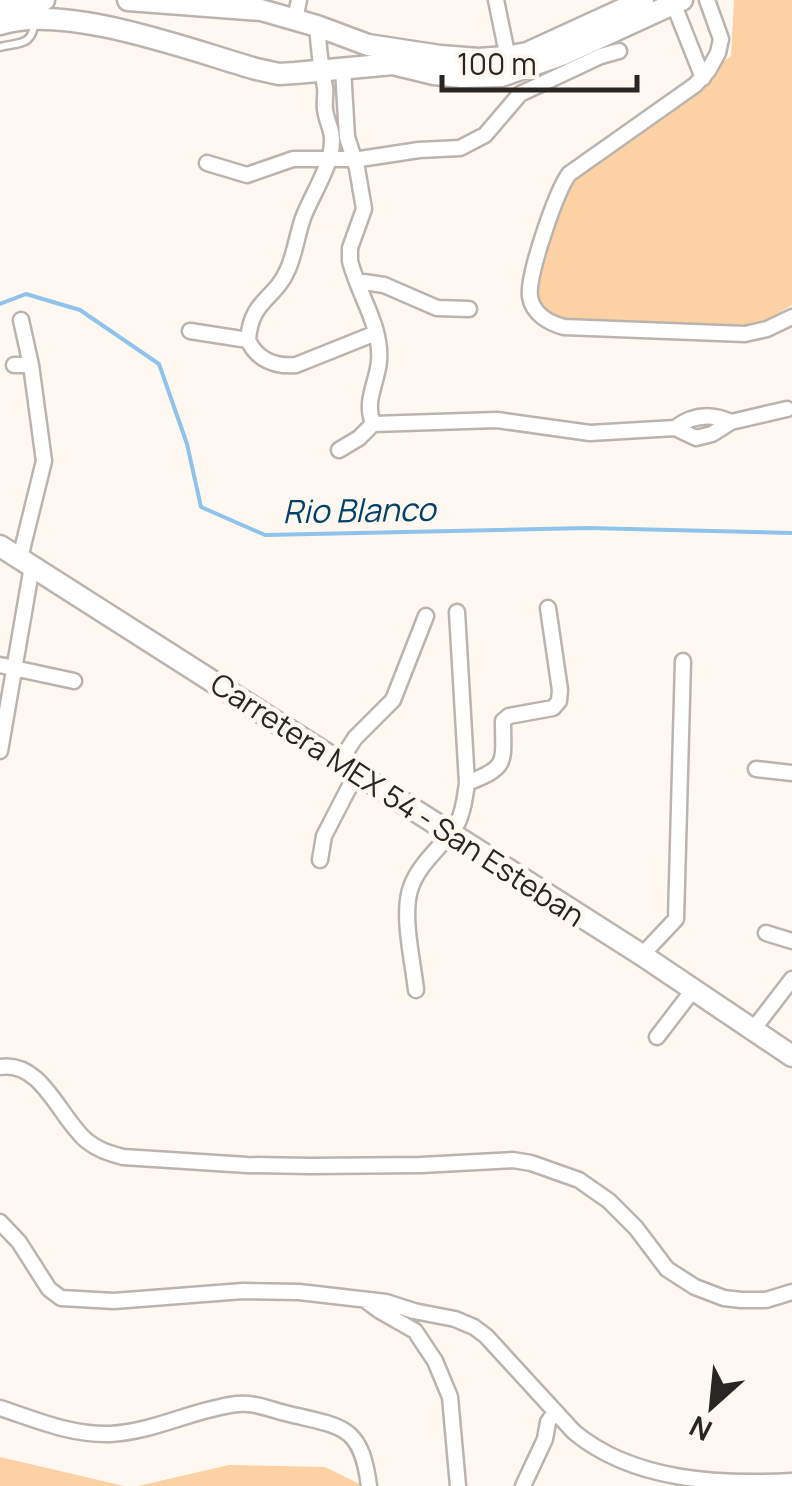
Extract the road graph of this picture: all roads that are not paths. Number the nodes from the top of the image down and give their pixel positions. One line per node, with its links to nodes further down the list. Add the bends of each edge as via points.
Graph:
1 (126, 0): 8 (main road); 11 (main road)
2 (496, 0): 16 (street)
3 (644, 0): 12 (main road)
4 (706, 0): 19 (street, via 721,38)
5 (676, 1): 12 (main road); 19 (street)
6 (37, 5): 7 (main road); 9 (main road); 11 (main road); 13 (lane, via 28,41)
7 (0, 9)
8 (297, 9): 10 (main road)
9 (0, 24)
10 (317, 26): 15 (main road); 18 (street)
11 (118, 29): 18 (main road, via 267,72)
12 (591, 33): 16 (main road, via 564,54)
13 (0, 47)
14 (619, 51): 21 (street, via 520,94 485,135 467,145)
15 (382, 56): 16 (main road, via 462,77 488,78); 17 (main road)
16 (510, 65)
17 (343, 69): 18 (main road); 21 (street)
18 (320, 72): 20 (street, via 332,137)
19 (703, 78): 25 (street, via 569,174 531,280 532,304 557,325 598,329 745,334)
20 (328, 159): 21 (street); 22 (street, via 293,159 247,175); 29 (street, via 282,284 256,310)
21 (354, 159): 23 (street, via 364,209 350,248)
22 (207, 163)
23 (358, 281): 24 (street, via 436,308); 28 (street)
24 (469, 309)
25 (792, 317)
26 (22, 320): 31 (street)
27 (190, 331): 29 (street)
28 (376, 333): 29 (street, via 286,366 257,354); 33 (street, via 379,361 369,402)
29 (248, 340)
30 (14, 365): 31 (street)
31 (31, 365): 36 (street, via 43,470)
32 (787, 409): 33 (street, via 731,422 699,416 676,428 590,433 496,420)
33 (374, 424): 34 (street)
34 (339, 450)
35 (0, 546): 36 (main road, Carretera MEX 54 - San Esteban)
36 (26, 562): 41 (street); 44 (main road, Carretera MEX 54 - San Esteban)
37 (548, 608): 47 (street, via 559,701 503,720 501,765)
38 (457, 612): 47 (street)
39 (426, 616): 44 (street, via 394,700 356,738)
40 (683, 661): 52 (street, via 676,918)
41 (7, 666): 42 (street); 43 (street)
42 (74, 680)
43 (0, 751)
44 (348, 768): 48 (main road, Carretera MEX 54 - San Esteban); 49 (street)
45 (756, 769): 46 (street)
46 (792, 773)
47 (467, 783): 48 (street)
48 (449, 834): 52 (main road, Carretera MEX 54 - San Esteban); 54 (street, via 410,889)
49 (320, 860)
50 (766, 932): 51 (street)
51 (792, 941)
52 (642, 955): 55 (main road, Carretera MEX 54 - San Esteban)
53 (792, 979): 56 (street)
54 (416, 990)
55 (693, 990): 56 (main road, Carretera MEX 54 - San Esteban); 57 (street)
56 (752, 1031): 58 (main road, Carretera MEX 54 - San Esteban)
57 (657, 1037)
58 (792, 1056)
59 (0, 1066): 61 (street, via 15,1066 35,1079 77,1132 108,1153 247,1165 532,1163 579,1180 609,1201 667,1269 695,1288 741,1300)
60 (0, 1222): 62 (street, via 61,1298 114,1302 271,1290)
61 (792, 1292)
62 (365, 1300): 64 (street, via 474,1327); 67 (street, via 414,1331 435,1360 450,1397)
63 (0, 1408): 66 (street, via 72,1432 113,1434 235,1404 256,1405 347,1431 362,1452)
64 (555, 1412): 65 (street, via 586,1442 628,1463 710,1481); 68 (street)
65 (792, 1480)
66 (369, 1486)
67 (458, 1486)
68 (523, 1486)

